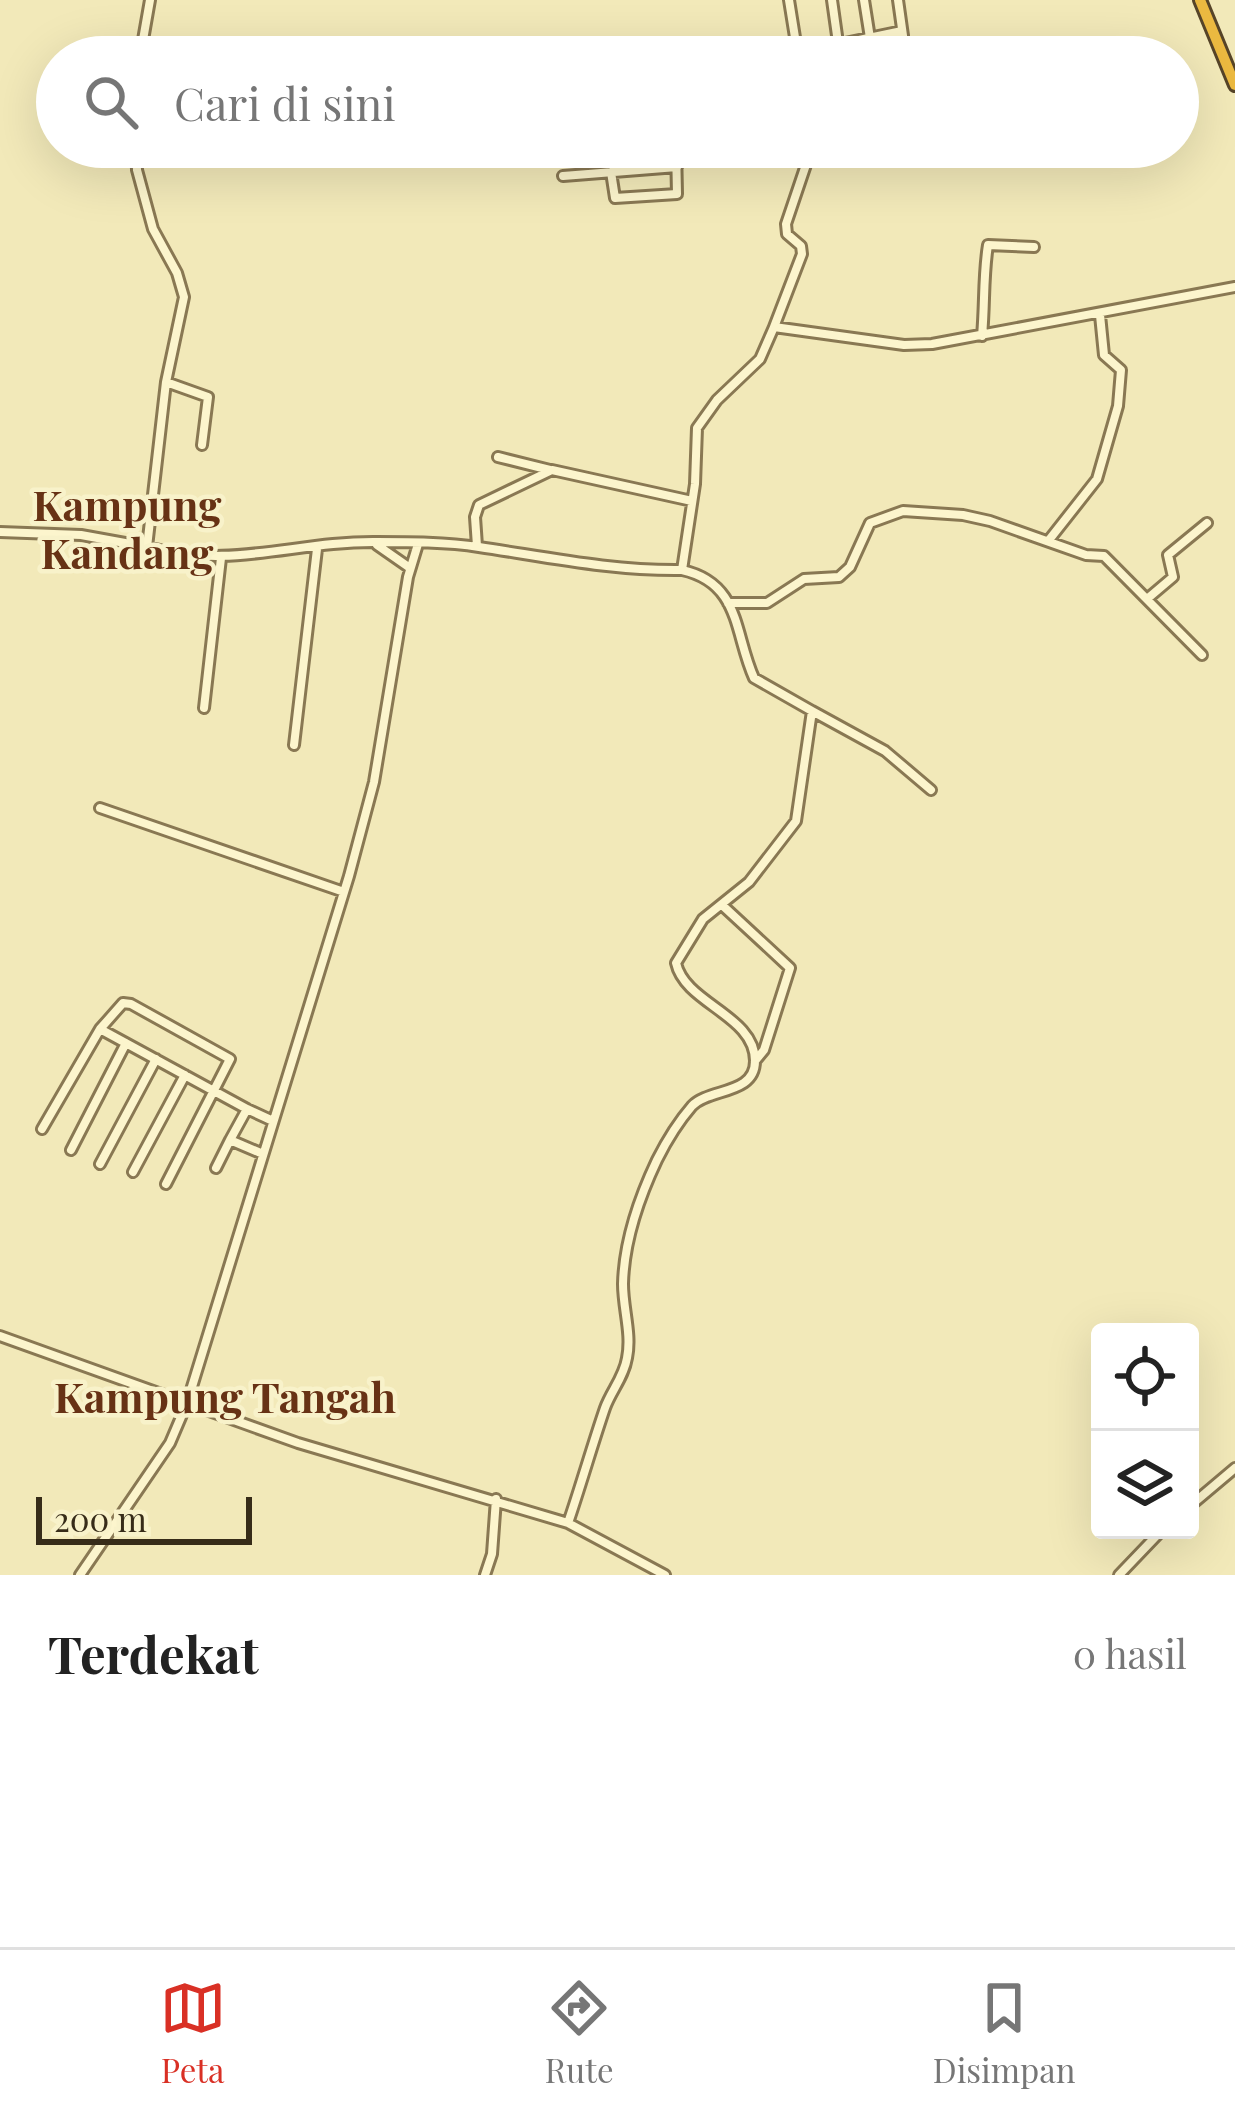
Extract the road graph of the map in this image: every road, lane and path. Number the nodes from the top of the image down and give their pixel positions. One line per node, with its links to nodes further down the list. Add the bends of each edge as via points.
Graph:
1 (150, 0): 8 (street)
2 (790, 0): 9 (street)
3 (832, 0): 10 (street)
4 (864, 0): 11 (street)
5 (898, 0): 7 (street)
6 (1204, 0): 14 (highway); 15 (highway)
7 (902, 31): 12 (street); 13 (street)
8 (144, 36)
9 (795, 36)
10 (837, 36)
11 (869, 36)
12 (878, 36)
13 (903, 36)
14 (1235, 71)
15 (1235, 85)
16 (137, 168): 27 (street, via 184,297)
17 (664, 168): 20 (street)
18 (677, 168): 20 (street, via 677,194 615,198)
19 (805, 168): 25 (street, via 786,224 802,254)
20 (611, 172): 21 (street)
21 (563, 176)
22 (1034, 247): 26 (street, via 988,245)
23 (1235, 287): 24 (street)
24 (1100, 315): 26 (street); 34 (street, via 1104,355 1121,370 1118,406 1094,485)
25 (774, 327): 26 (street, via 904,345); 31 (street, via 760,359 698,428)
26 (982, 336)
27 (166, 382): 28 (street, via 208,397); 38 (street)
28 (202, 445)
29 (498, 457): 30 (street)
30 (551, 470): 31 (street); 37 (street, via 479,506)
31 (692, 501): 42 (street)
32 (1207, 523): 43 (street, via 1166,557 1174,577)
33 (0, 532): 38 (street)
34 (1052, 535): 43 (street, via 1103,556); 44 (street, via 962,514 903,511 870,523 839,577 804,578 766,604)
35 (372, 542): 36 (street); 39 (street); 41 (street)
36 (418, 544): 37 (street); 41 (street)
37 (477, 546): 42 (street, via 583,565)
38 (147, 547): 40 (street)
39 (317, 549): 40 (street); 48 (street)
40 (221, 558): 46 (street)
41 (410, 568): 51 (street, via 374,782)
42 (682, 570): 44 (street, via 706,578)
43 (1147, 599): 45 (street)
44 (728, 604): 47 (street, via 754,678)
45 (1202, 656)
46 (204, 708)
47 (812, 711): 49 (street, via 885,751); 52 (street, via 796,821)
48 (294, 745)
49 (931, 790)
50 (100, 808): 51 (street)
51 (344, 892): 60 (street)
52 (722, 905): 56 (street, via 790,968); 56 (street, via 703,920 676,963 678,974 741,1030)
53 (100, 1028): 54 (street); 58 (street, via 131,1004 230,1058); 61 (street)
54 (126, 1043): 55 (street); 63 (street)
55 (156, 1059): 57 (street); 65 (street)
56 (755, 1061): 74 (street, via 747,1080 695,1102 645,1189 625,1269 627,1362)
57 (185, 1075): 58 (street); 67 (street)
58 (216, 1091): 59 (street); 68 (street)
59 (247, 1109): 60 (street); 62 (street)
60 (273, 1121): 64 (street)
61 (42, 1129)
62 (230, 1140): 64 (street); 66 (street)
63 (71, 1150)
64 (263, 1154): 70 (street)
65 (100, 1164)
66 (216, 1168)
67 (133, 1172)
68 (166, 1184)
69 (0, 1336): 70 (street)
70 (188, 1403): 72 (street); 76 (street, via 170,1443)
71 (1235, 1468): 73 (street)
72 (496, 1499): 74 (street); 77 (street)
73 (1199, 1499)
74 (568, 1523): 78 (street)
75 (1153, 1539): 79 (street)
76 (80, 1575)
77 (485, 1575)
78 (665, 1575)
79 (1119, 1575)

